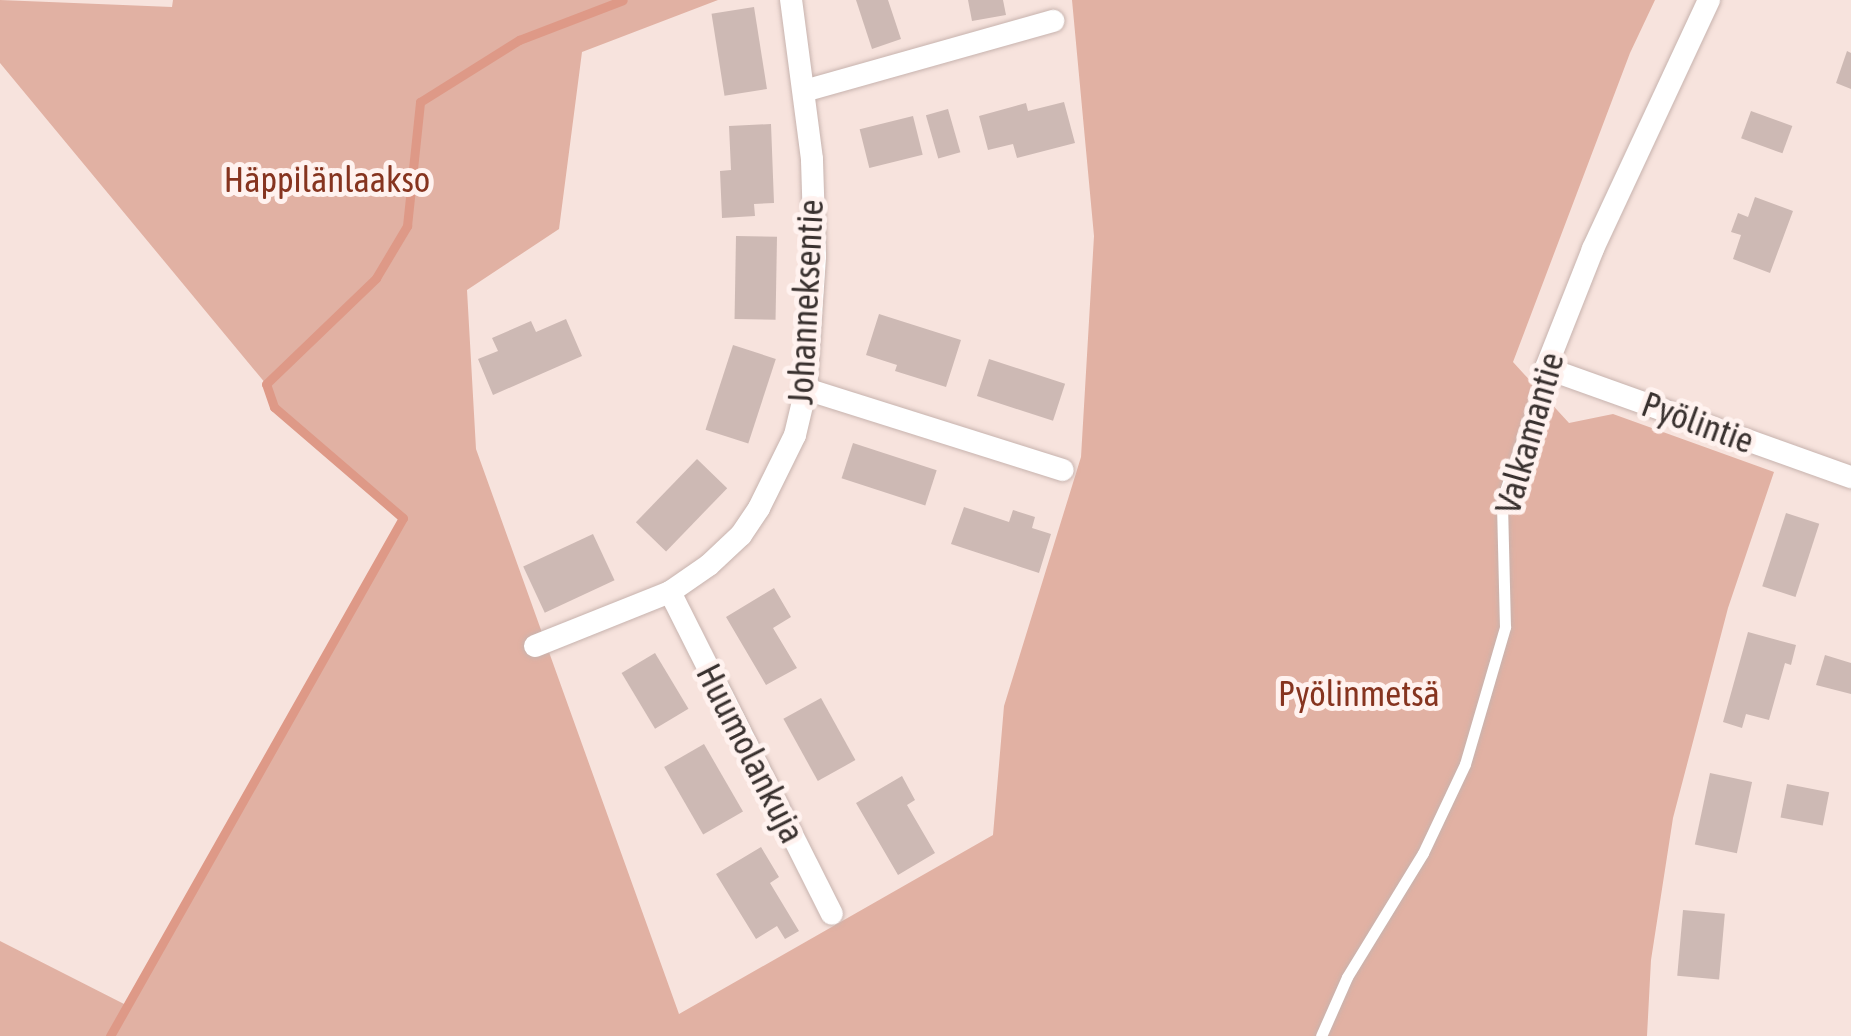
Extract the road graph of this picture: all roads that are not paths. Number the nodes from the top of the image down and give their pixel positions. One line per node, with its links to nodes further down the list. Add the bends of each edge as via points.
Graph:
1 (791, 0): 4 (street, Johanneksentie)
2 (1708, 0): 5 (street, Valkamantie)
3 (1053, 21): 4 (street)
4 (804, 91): 6 (street, Johanneksentie, via 815,256)
5 (1546, 368): 8 (street, Pyölintie); 12 (lane, Valkamantie, via 1502,500 1505,627 1465,764)
6 (806, 389): 7 (street); 9 (street, Johanneksentie, via 795,436 759,508 740,535)
7 (1063, 470)
8 (1851, 477)
9 (670, 592): 10 (street, Johanneksentie); 11 (street, Huumolankuja)
10 (534, 646)
11 (832, 914)
12 (1320, 1036)

